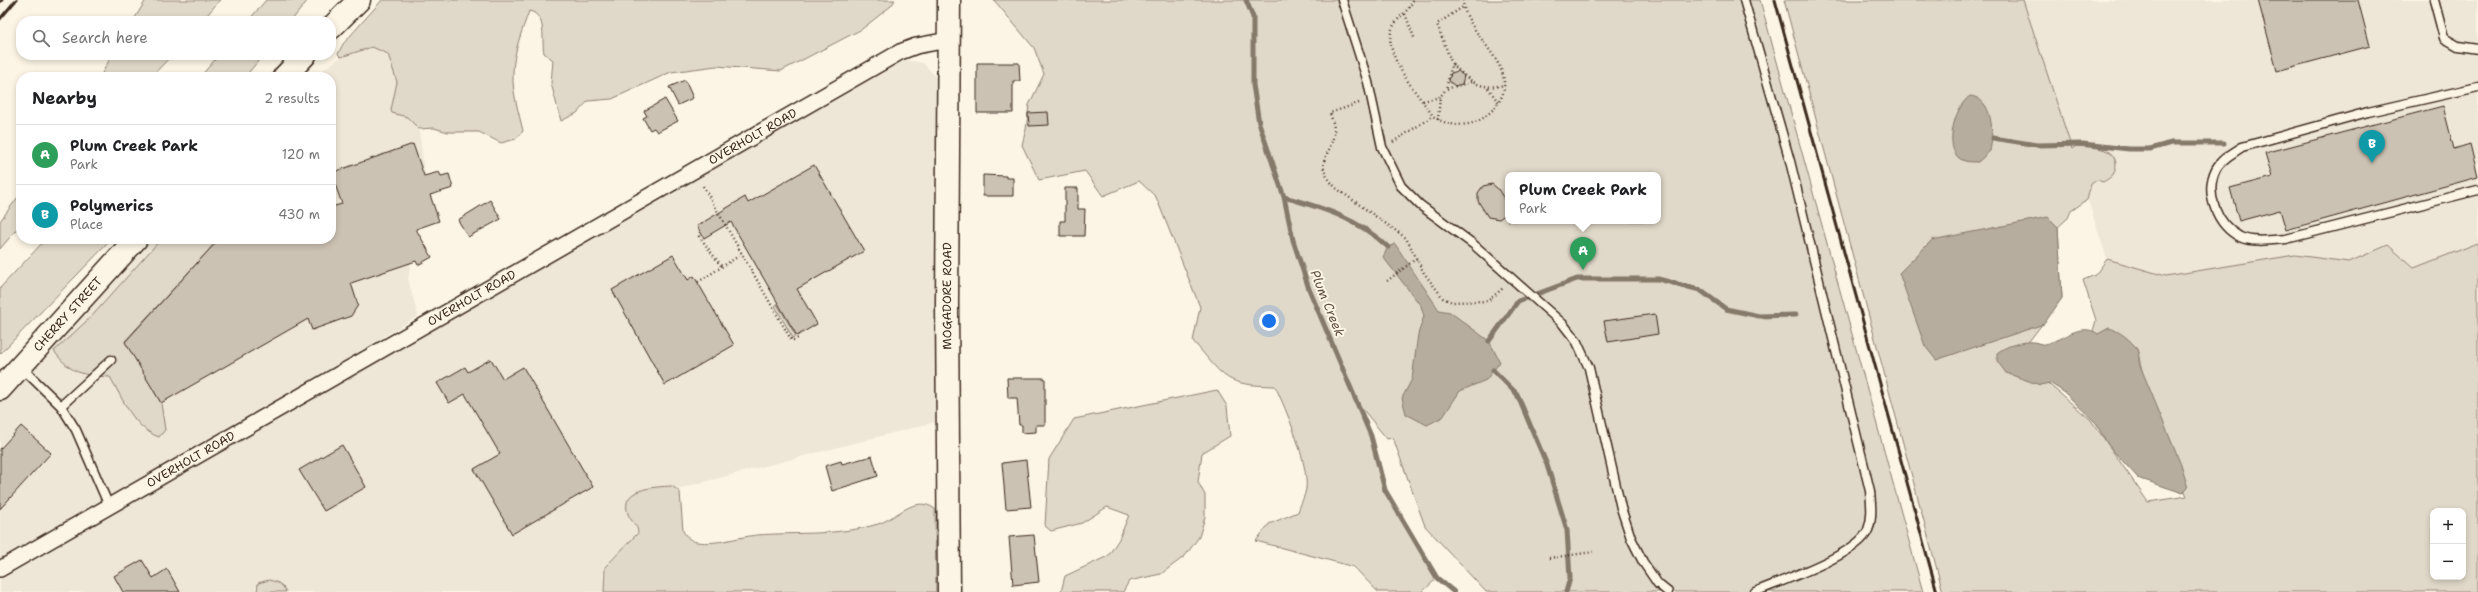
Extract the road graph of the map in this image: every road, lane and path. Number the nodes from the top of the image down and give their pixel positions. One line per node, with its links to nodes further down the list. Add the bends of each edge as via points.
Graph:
1 (359, 0): 10 (street)
2 (949, 0): 11 (street, MOGADORE ROAD)
3 (1342, 0): 23 (lane)
4 (1413, 0): 9 (path)
5 (1463, 0): 8 (path)
6 (1744, 0): 50 (lane, via 1790,162 1870,491 1872,514 1868,531 1857,544 1836,558)
7 (2434, 0): 13 (lane, via 2444,38 2458,46)
8 (1463, 7): 15 (path, via 1437,24); 18 (path, via 1500,67)
9 (1406, 14): 12 (path); 24 (path, via 1393,27 1392,54)
10 (336, 23)
11 (948, 40): 44 (street, OVERHOLT ROAD, via 916,46 894,56); 48 (street, MOGADORE ROAD)
12 (1415, 40)
13 (2478, 49)
14 (300, 60): 16 (street)
15 (1452, 64): 17 (path); 21 (path)
16 (289, 72)
17 (1471, 82): 20 (path); 21 (path)
18 (1505, 85): 20 (path); 25 (path)
19 (2478, 87): 30 (lane, via 2368,112 2242,147 2226,157 2216,168 2212,200 2218,215 2230,230 2241,237 2263,241 2286,239)
20 (1488, 88): 25 (path)
21 (1446, 89): 22 (path)
22 (1440, 97): 24 (path); 27 (path)
23 (1371, 98): 28 (lane); 34 (path, via 1330,113 1334,134 1322,164 1323,170 1336,188 1406,238)
24 (1422, 101): 26 (path)
25 (1499, 103): 27 (path, via 1492,112 1471,123 1460,125)
26 (1433, 116): 27 (path); 28 (path, via 1400,140)
27 (1438, 120)
28 (1382, 147): 36 (lane, via 1401,186)
29 (703, 186): 33 (path)
30 (2478, 190)
31 (700, 232): 35 (path, via 699,236)
32 (131, 244): 41 (street, CHERRY STREET)
33 (742, 254): 35 (path); 39 (path, via 792,341)
34 (1417, 258): 36 (path, via 1435,288 1443,298 1452,302 1488,301); 37 (path)
35 (722, 267): 38 (path)
36 (1512, 279): 49 (lane, via 1563,324 1577,342 1589,368 1621,508 1643,562 1658,584)
37 (1387, 281)
38 (698, 282)
39 (798, 338)
40 (111, 360): 43 (lane)
41 (20, 367): 42 (street, CHERRY STREET); 43 (lane)
42 (0, 389)
43 (60, 406): 44 (lane, via 76,430)
44 (109, 506): 47 (street, OVERHOLT ROAD)
45 (1593, 552): 46 (path)
46 (1549, 558)
47 (0, 569)
48 (949, 592)
49 (1668, 592)
50 (1755, 592)

